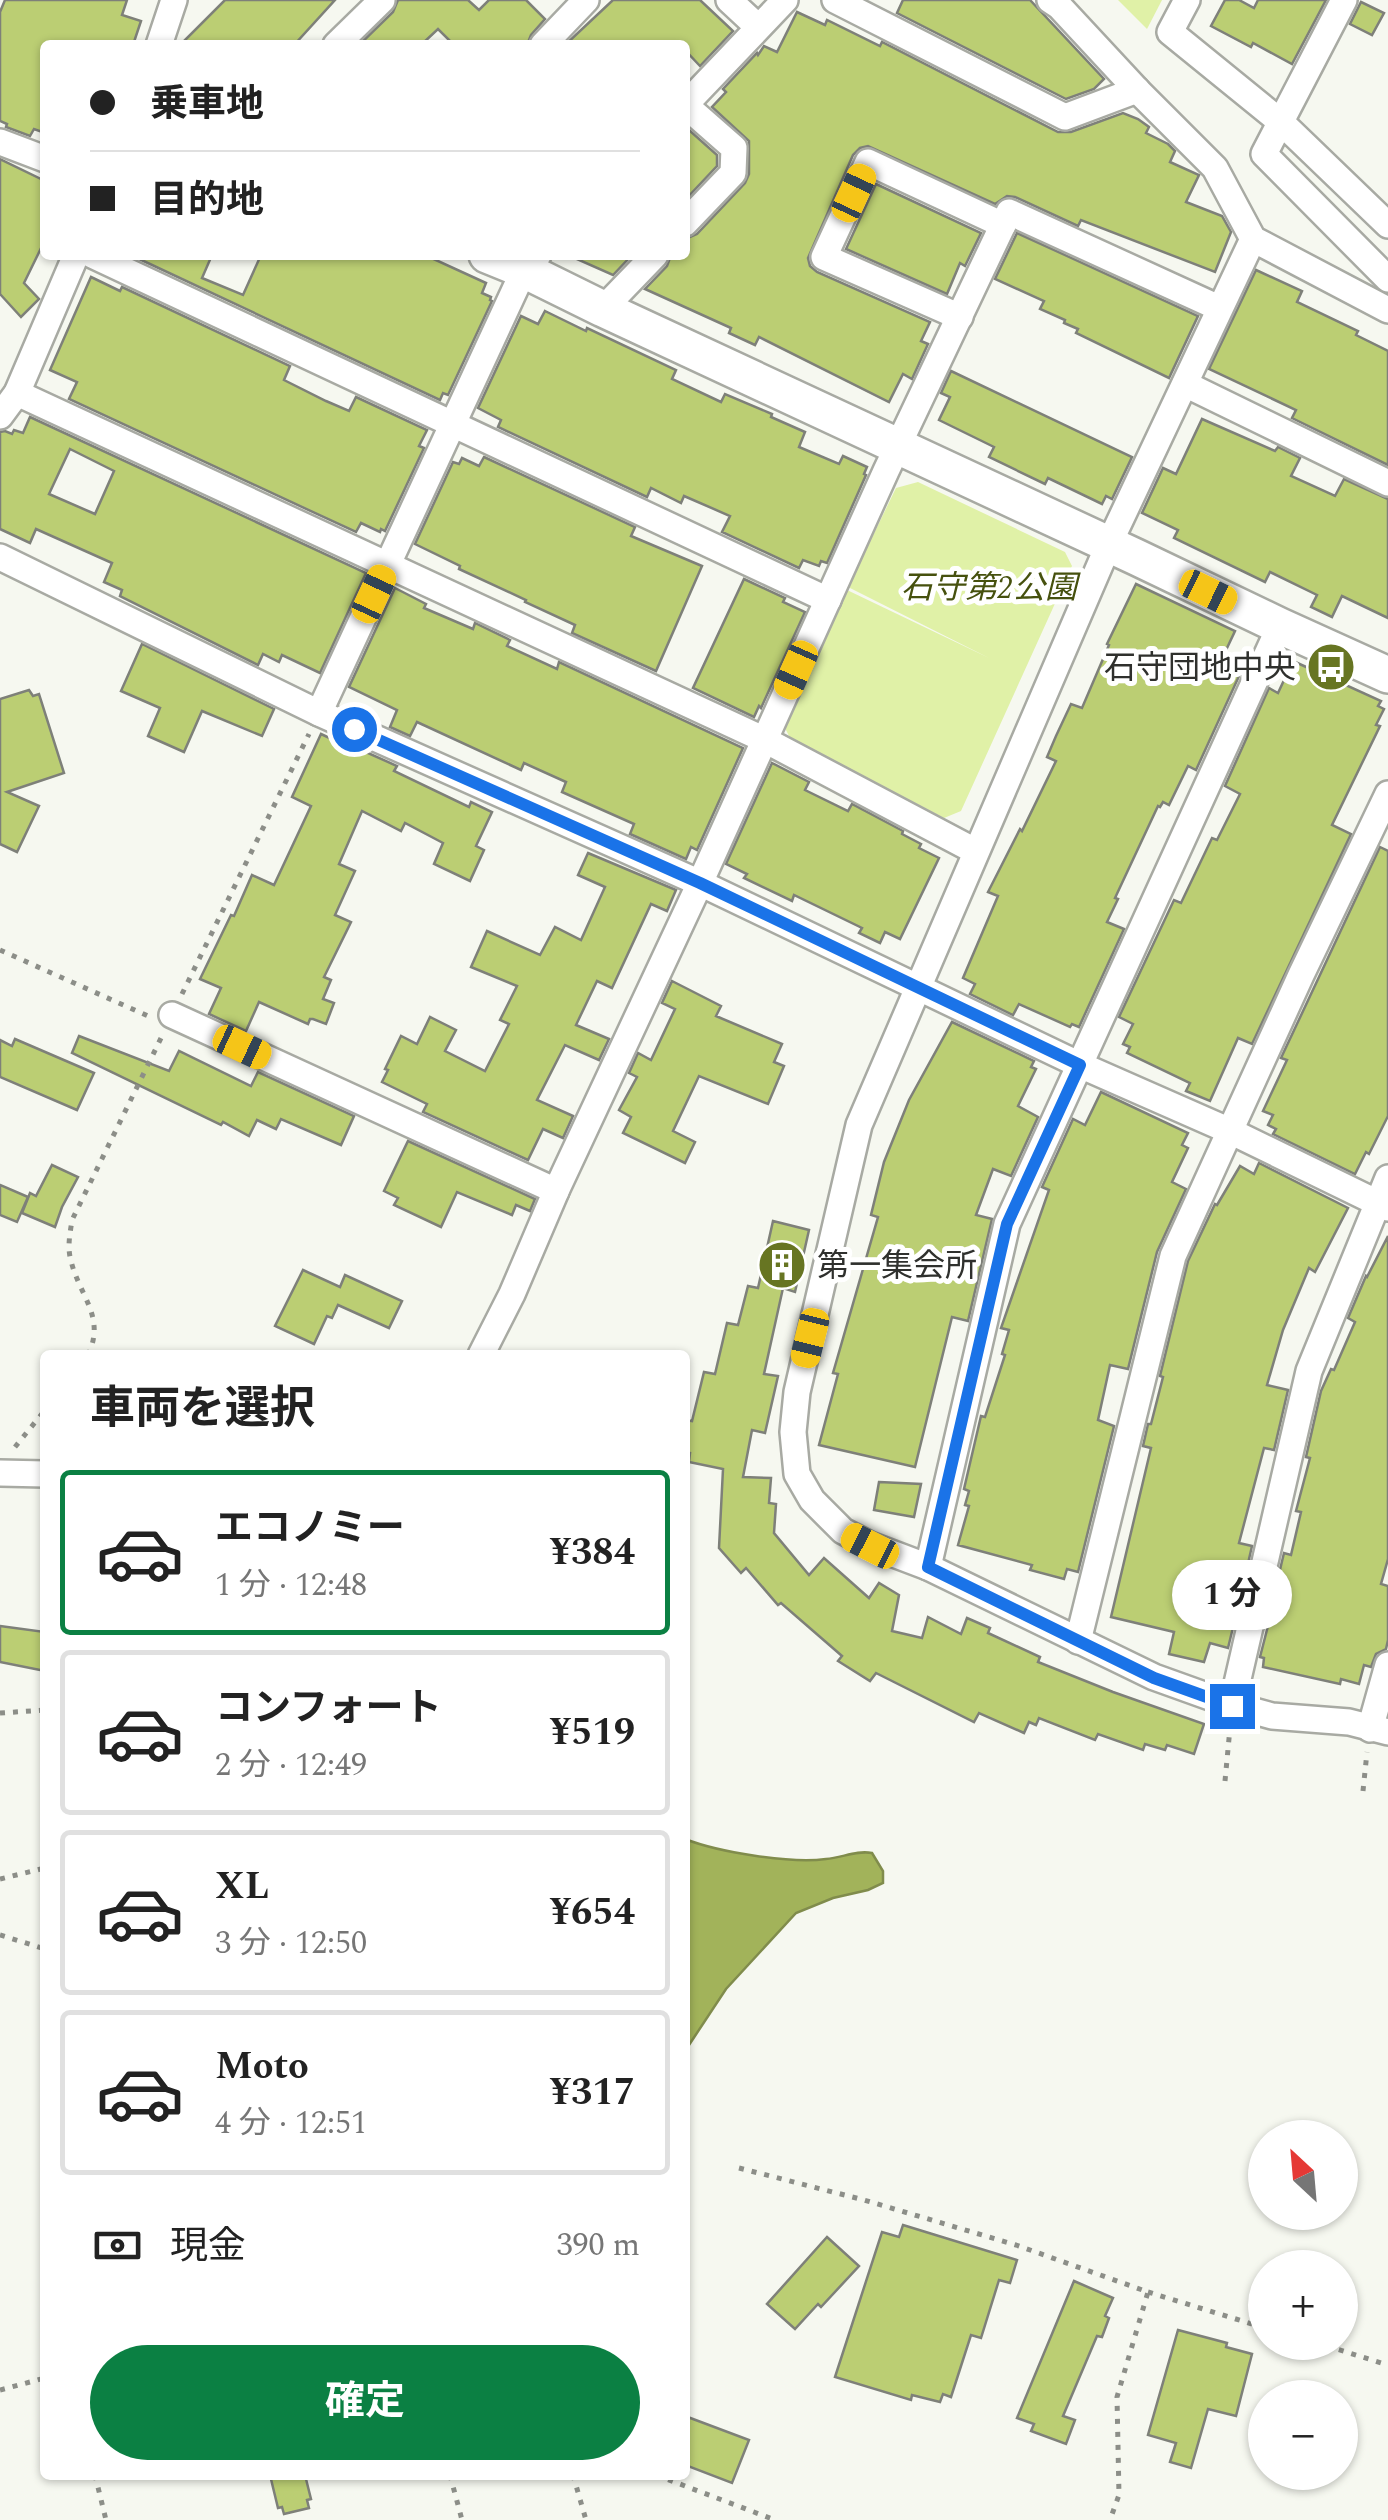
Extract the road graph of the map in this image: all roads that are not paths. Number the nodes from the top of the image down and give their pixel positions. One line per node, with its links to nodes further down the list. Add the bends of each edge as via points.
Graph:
1 (174, 0): 11 (street)
2 (382, 0): 12 (street)
3 (586, 0): 13 (street)
4 (729, 0): 10 (street)
5 (785, 0): 10 (street)
6 (835, 0): 14 (street, via 1065,117)
7 (1050, 0): 14 (street)
8 (1187, 0): 17 (street, via 1170,32)
9 (1344, 0): 17 (street)
10 (758, 27): 15 (street)
11 (161, 40)
12 (341, 40)
13 (548, 40)
14 (1137, 90): 23 (street, via 1214,168)
15 (690, 100)
16 (690, 109): 20 (street, via 734,148 734,173)
17 (1282, 123): 22 (street); 28 (street, via 1264,154)
18 (0, 142): 19 (street)
19 (40, 157)
20 (690, 219)
21 (1003, 225): 29 (street, via 1009,212); 32 (street); 32 (street, via 868,162 824,257)
22 (1388, 225)
23 (1253, 239): 29 (street); 31 (street)
24 (74, 260): 34 (street)
25 (103, 260): 36 (street)
26 (650, 260): 30 (street)
27 (531, 262): 30 (street); 36 (street)
28 (1388, 278)
29 (1218, 308): 33 (street)
30 (602, 309): 37 (street)
31 (1388, 310)
32 (960, 317): 37 (street)
33 (1185, 384): 38 (street); 39 (street)
34 (16, 394): 35 (street); 41 (street)
35 (0, 416)
36 (454, 424): 41 (street); 42 (street)
37 (899, 446): 39 (street); 42 (street)
38 (1388, 482)
39 (1109, 544): 43 (street); 48 (street)
40 (0, 557): 45 (street)
41 (388, 565): 45 (street); 46 (street)
42 (828, 600): 46 (street)
43 (1280, 626): 44 (street); 52 (street)
44 (1388, 674)
45 (319, 713): 49 (street)
46 (765, 740): 48 (street); 49 (street)
47 (1388, 794): 53 (street)
48 (976, 850): 50 (street)
49 (700, 883): 50 (street); 55 (street)
50 (919, 987): 52 (street); 60 (street, via 859,1126 793,1432 797,1474 827,1517 870,1546)
51 (161, 1016): 55 (street)
52 (1080, 1065): 53 (street); 60 (street, via 1007,1224)
53 (1230, 1131): 56 (street); 61 (street, via 1174,1256)
54 (1388, 1178): 56 (street)
55 (556, 1191): 57 (street)
56 (1382, 1206): 63 (street, via 1309,1371)
57 (484, 1350)
58 (6, 1462): 59 (street)
59 (40, 1472)
60 (928, 1567): 61 (street)
61 (1078, 1641): 63 (street)
62 (1388, 1665): 64 (street)
63 (1232, 1706): 64 (street)
64 (1379, 1731)

